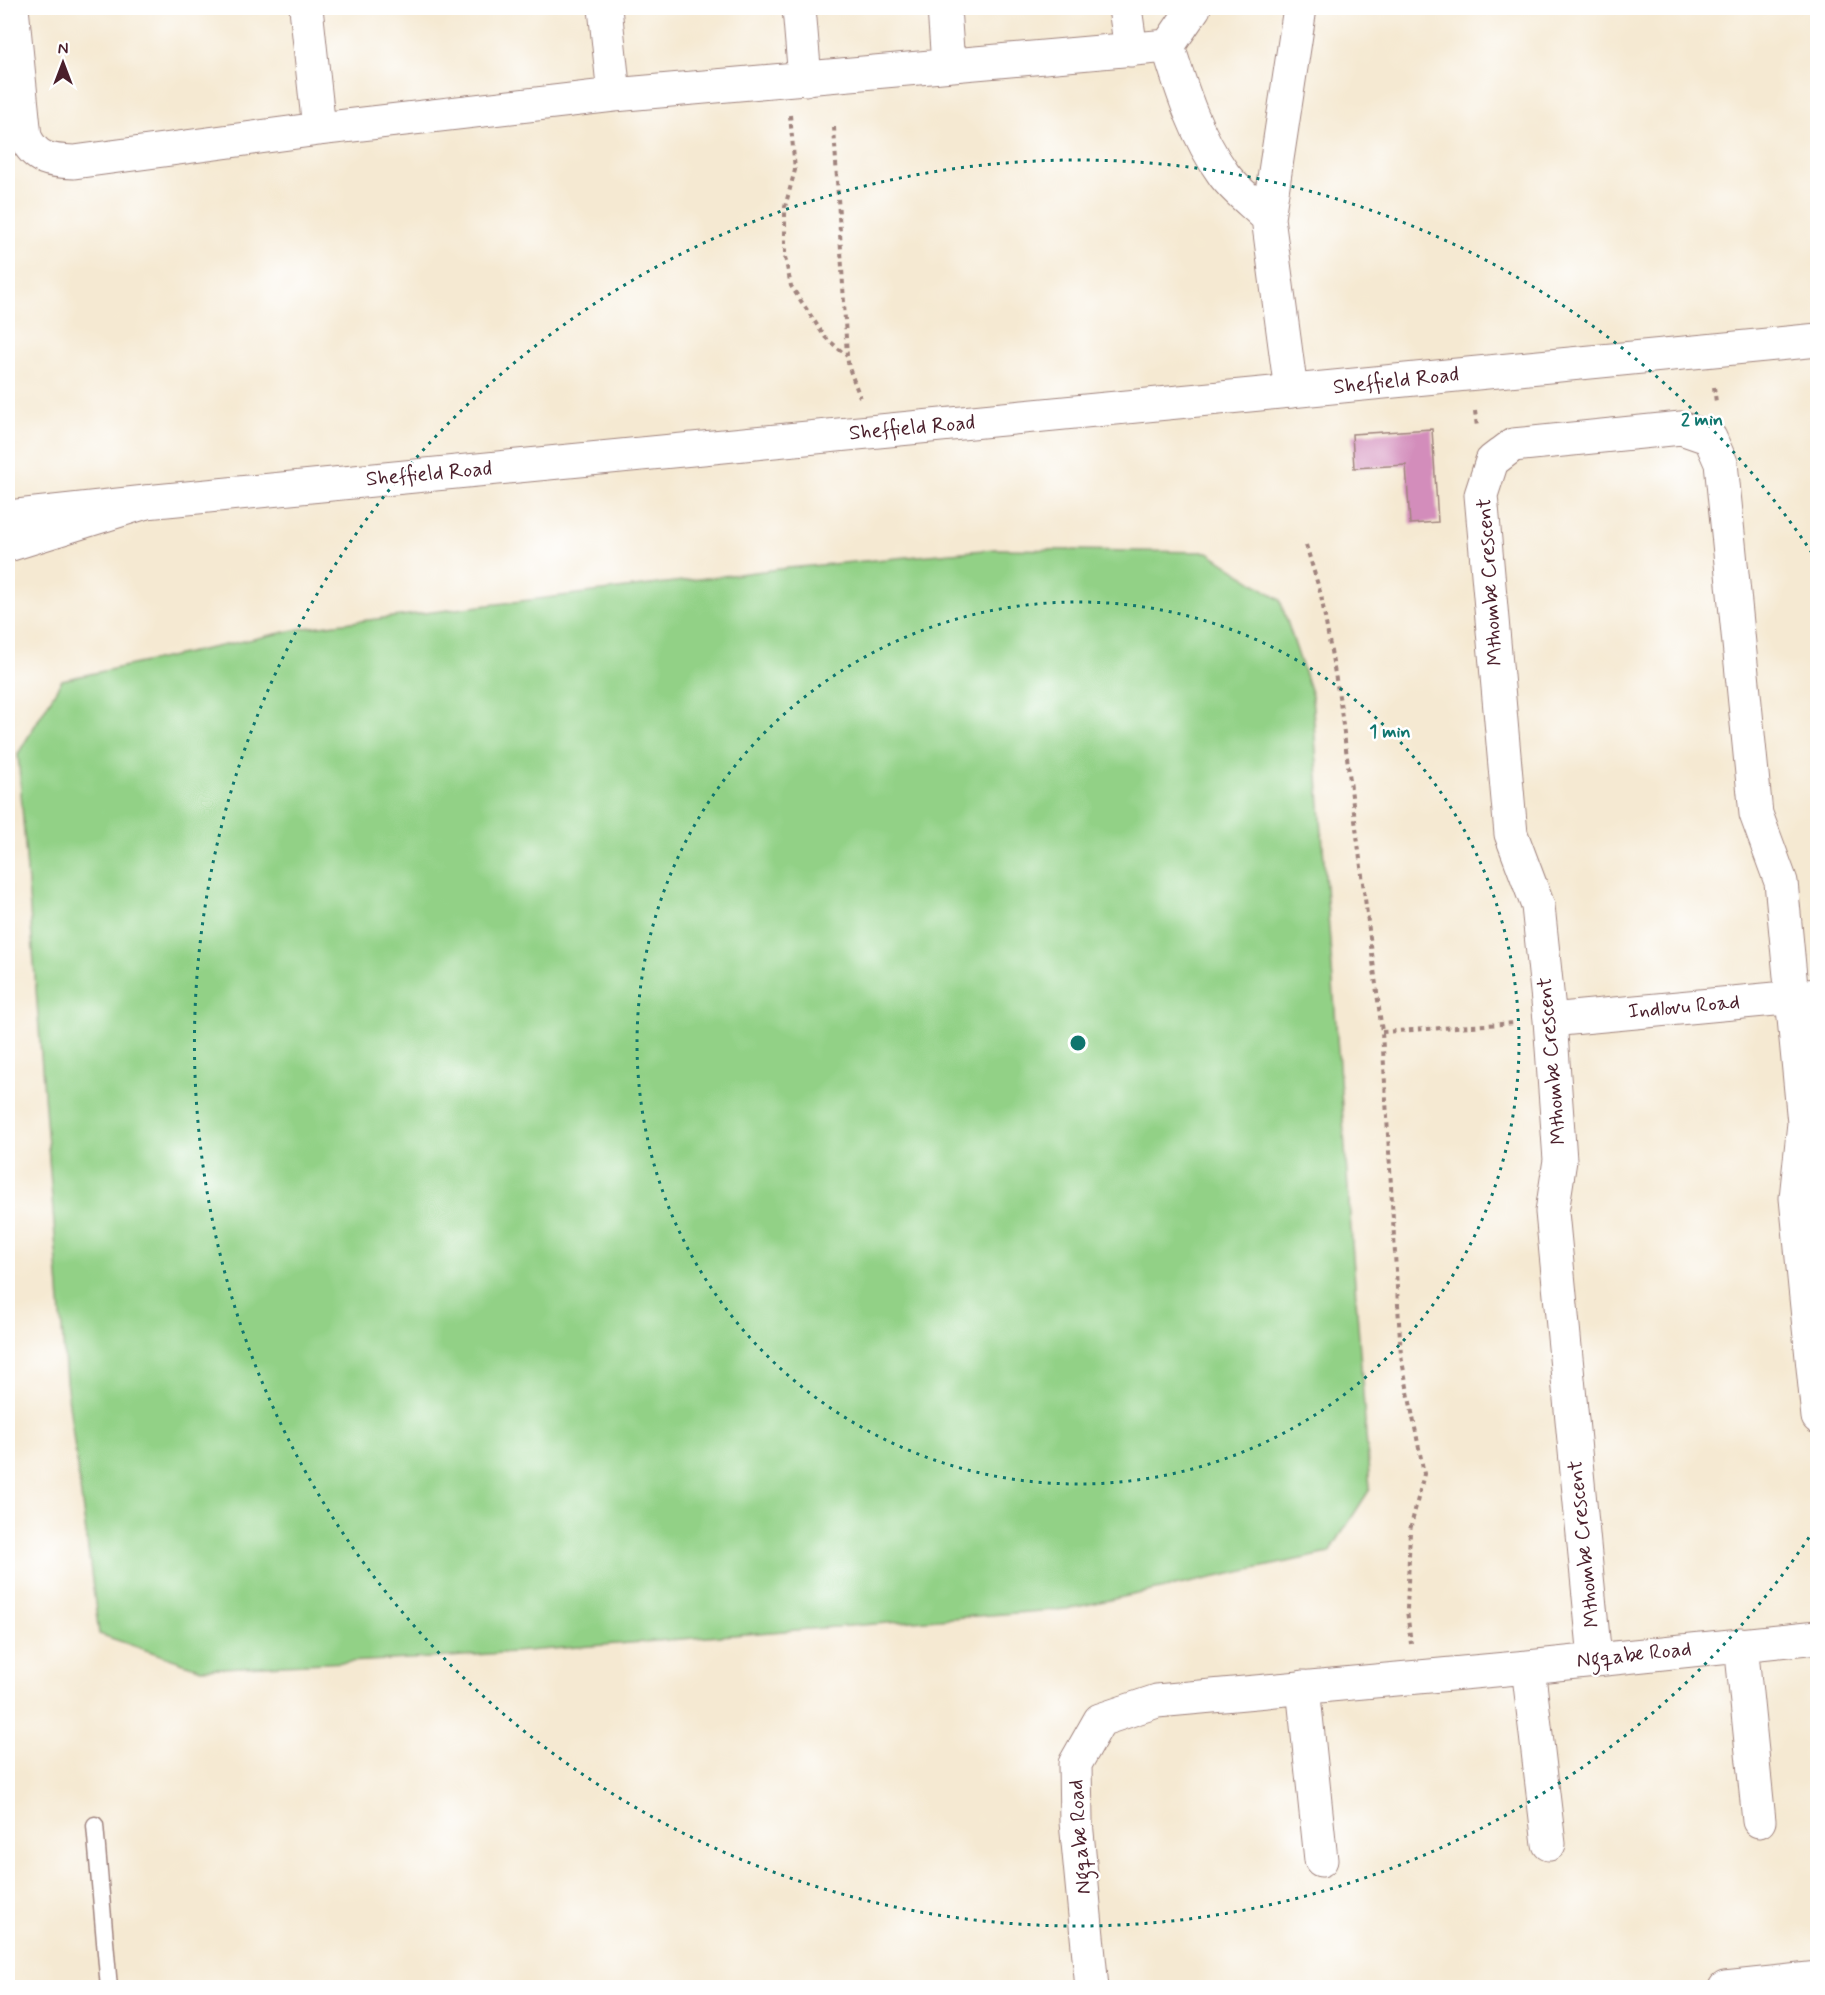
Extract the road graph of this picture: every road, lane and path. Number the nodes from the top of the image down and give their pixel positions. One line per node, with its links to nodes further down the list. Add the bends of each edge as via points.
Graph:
1 (12, 8): 15 (street, via 26,137 31,149 40,156 74,162)
2 (306, 8): 15 (street)
3 (605, 8): 13 (street)
4 (799, 8): 12 (street)
5 (944, 8): 11 (street)
6 (1125, 8): 10 (street)
7 (1194, 8): 9 (street)
8 (1300, 8): 16 (street)
9 (1168, 46): 10 (street); 16 (street, via 1188,108 1206,146 1225,177)
10 (1131, 50): 11 (street)
11 (948, 65): 12 (street)
12 (795, 80): 13 (street); 18 (path, via 795,170 786,207 785,257 791,286 825,337)
13 (614, 95): 15 (street)
14 (834, 127): 18 (path)
15 (319, 129)
16 (1268, 218): 19 (street)
17 (1818, 340): 19 (street, Sheffield Road)
18 (847, 356): 20 (path)
19 (1291, 391): 21 (street, Sheffield Road)
20 (860, 397)
21 (146, 502): 22 (street, Sheffield Road); 23 (street)
22 (8, 517)
23 (8, 545)
24 (1306, 545): 27 (path, via 1321,595 1340,702)
25 (1805, 996): 26 (street, Indlovu Road); 26 (street, Mthombe Crescent, via 1781,882 1755,814 1721,463 1710,438 1681,428 1596,435 1513,445 1492,460 1481,495 1511,834 1538,906); 28 (street, Mthombe Crescent, via 1804,1123 1796,1198)
26 (1550, 1020): 27 (path); 31 (street, Mthombe Crescent, via 1560,1160 1552,1212)
27 (1382, 1032): 33 (path, via 1401,1356 1424,1474 1410,1530 1407,1610)
28 (1818, 1417)
29 (1818, 1637): 30 (street, Ngqabe Road)
30 (1741, 1644): 31 (street, Ngqabe Road); 35 (street)
31 (1595, 1659): 32 (street, Ngqabe Road)
32 (1528, 1667): 33 (street, Ngqabe Road); 37 (street)
33 (1415, 1677): 34 (street, Ngqabe Road)
34 (1303, 1687): 38 (street); 42 (street, Ngqabe Road, via 1157,1701 1100,1720 1075,1764 1076,1822)
35 (1759, 1821)
36 (95, 1826): 41 (lane)
37 (1549, 1844)
38 (1321, 1860)
39 (1818, 1978): 40 (street)
40 (1774, 1985): 43 (street)
41 (109, 1988)
42 (1092, 1988)
43 (1725, 1988)

